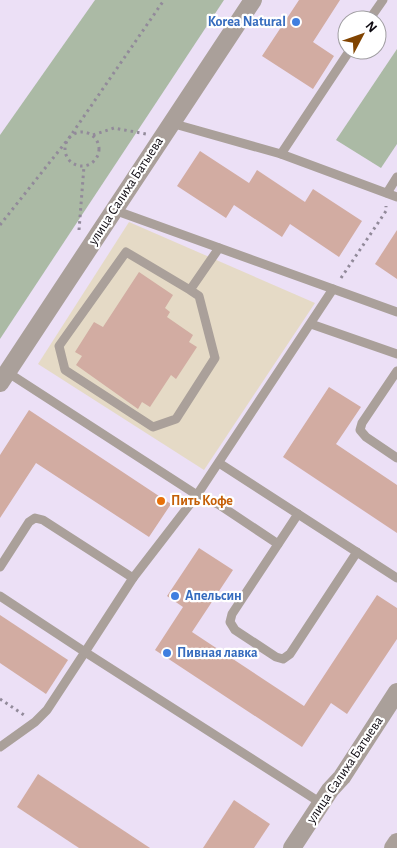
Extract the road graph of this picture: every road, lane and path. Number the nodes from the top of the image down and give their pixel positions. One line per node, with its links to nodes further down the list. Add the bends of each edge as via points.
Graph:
1 (164, 0): 6 (path)
2 (253, 0): 4 (street, улица Салиха Батыева)
3 (343, 60): 8 (lane)
4 (172, 123): 7 (street, улица Салиха Батыева); 8 (lane)
5 (93, 135): 6 (path, via 80,131); 7 (path, via 114,128 149,135); 9 (path, via 99,154 96,160)
6 (68, 138): 9 (path, via 67,157 71,162); 14 (path)
7 (160, 141): 13 (street, улица Салиха Батыева)
8 (281, 154): 11 (lane)
9 (84, 166): 16 (path)
10 (397, 177): 11 (lane)
11 (387, 193): 12 (lane); 17 (path, via 386,211)
12 (397, 197)
13 (114, 210): 15 (lane); 16 (street, улица Салиха Батыева)
14 (0, 225)
15 (219, 248): 17 (lane); 18 (lane)
16 (77, 266): 23 (street, улица Салиха Батыева)
17 (333, 289): 19 (lane); 20 (lane)
18 (190, 290): 18 (lane, via 199,296 215,358 176,419 153,427 66,370 59,346 126,252)
19 (397, 312)
20 (311, 324): 21 (lane); 25 (lane)
21 (397, 354)
22 (397, 371): 24 (lane, via 360,430)
23 (4, 377): 26 (lane)
24 (397, 458)
25 (218, 463): 26 (lane); 27 (lane)
26 (197, 495): 28 (lane, via 218,504); 31 (lane)
27 (298, 514): 28 (lane); 29 (lane)
28 (278, 544): 29 (lane, via 230,622 235,630 283,659 290,654)
29 (357, 552): 32 (lane)
30 (0, 567): 31 (lane, via 29,522 35,518)
31 (133, 578): 34 (lane)
32 (397, 578)
33 (0, 596): 34 (lane)
34 (85, 652): 37 (lane); 39 (lane)
35 (397, 692): 39 (street, улица Салиха Батыева, via 342,777)
36 (0, 699): 37 (path)
37 (35, 722): 38 (lane)
38 (0, 746)
39 (321, 803): 41 (street, улица Салиха Батыева)
40 (397, 842): 42 (street)
41 (292, 848)
42 (393, 848)

